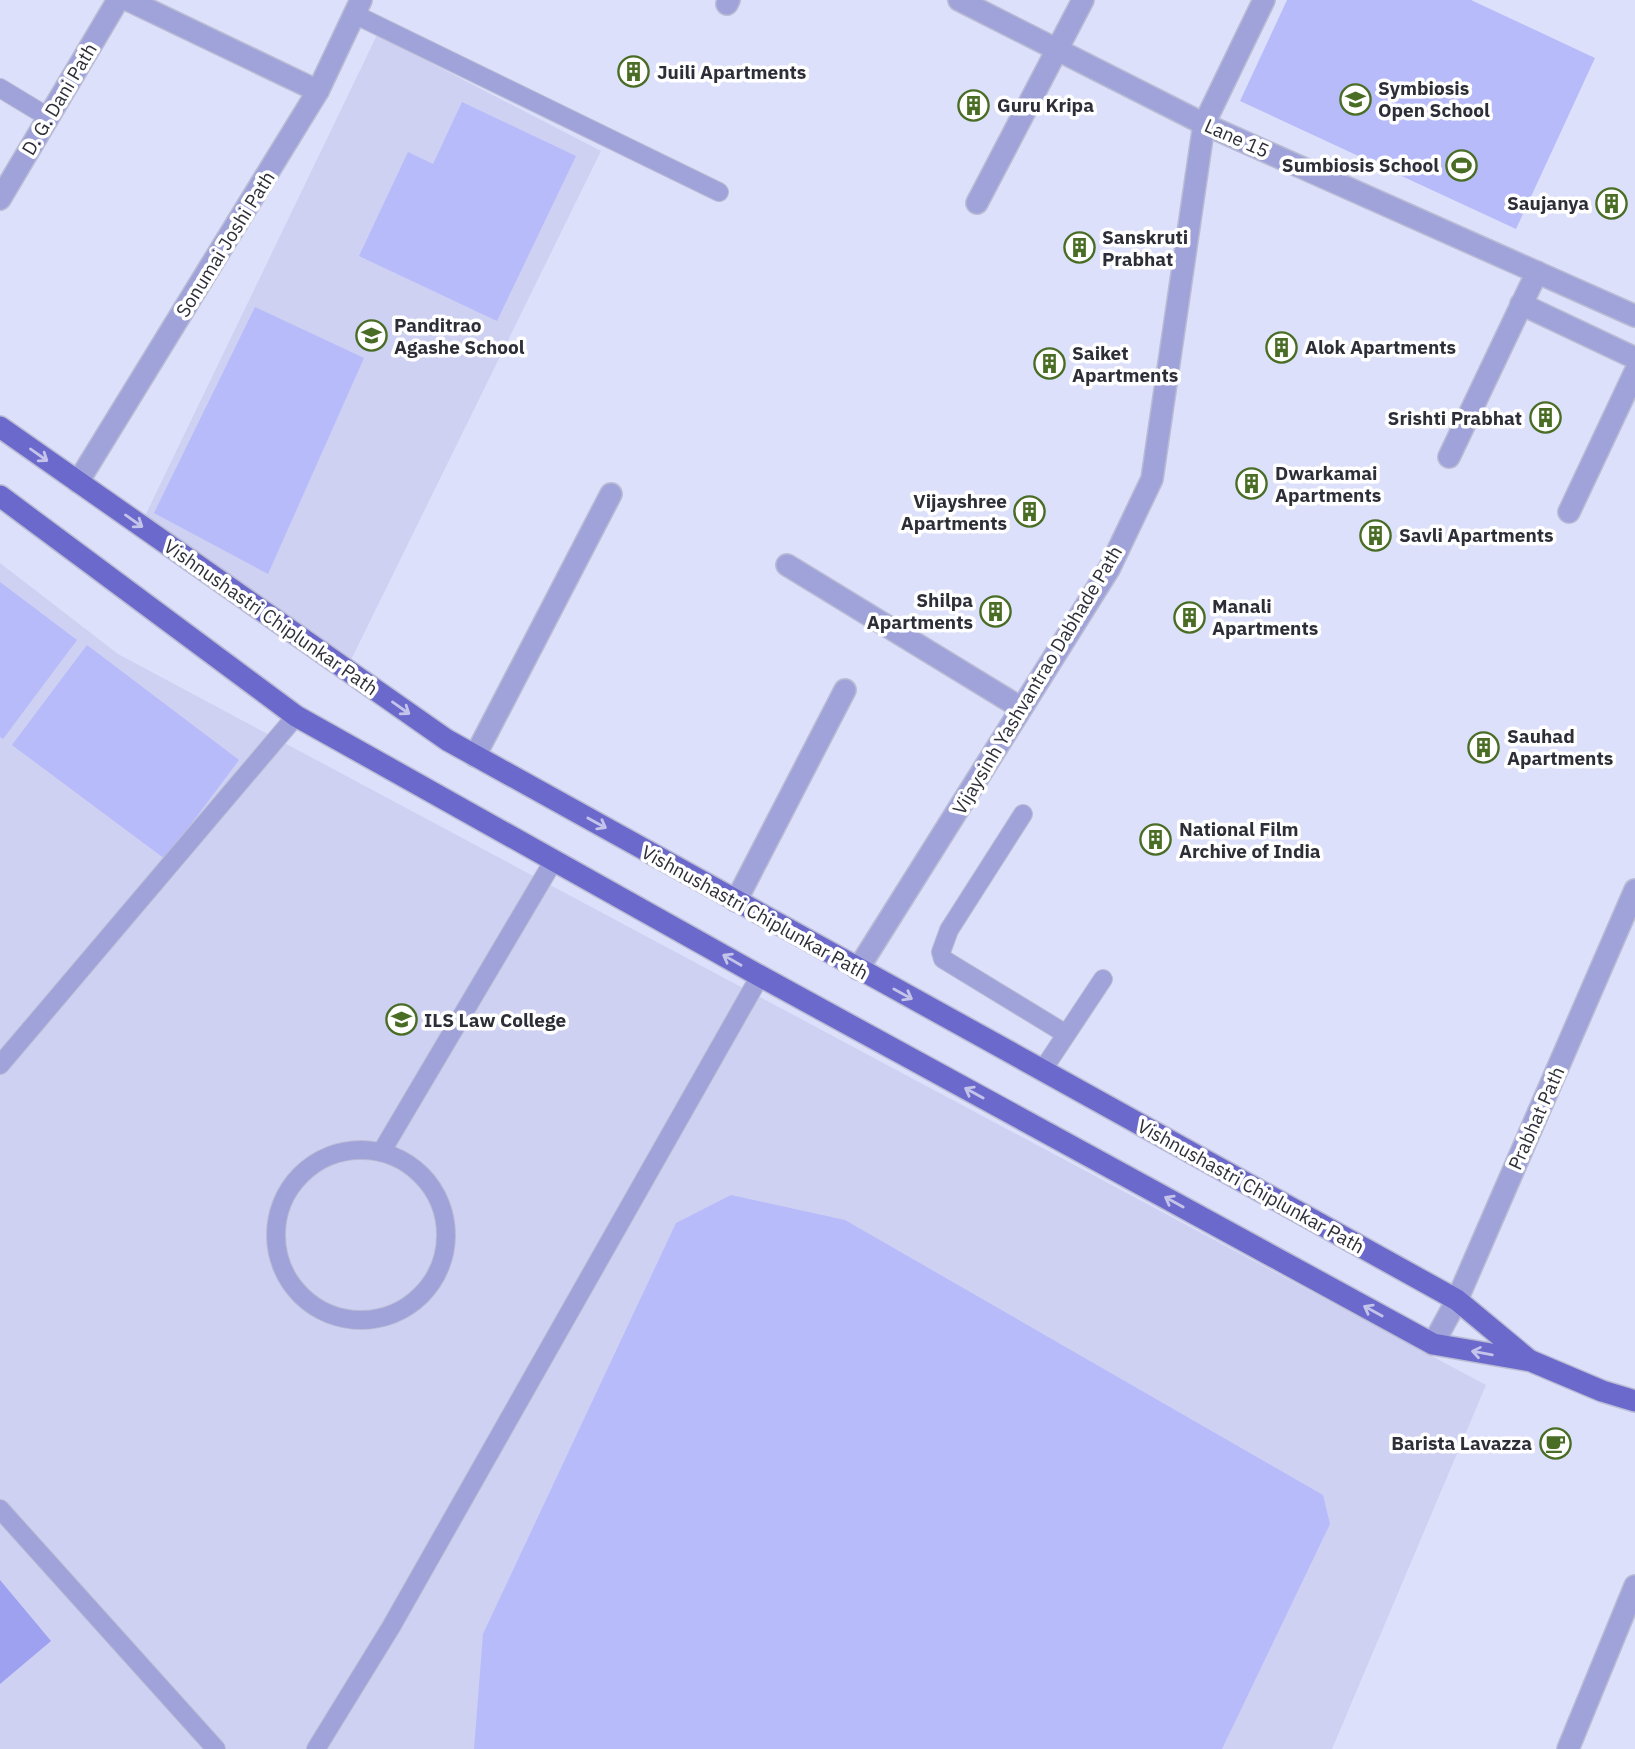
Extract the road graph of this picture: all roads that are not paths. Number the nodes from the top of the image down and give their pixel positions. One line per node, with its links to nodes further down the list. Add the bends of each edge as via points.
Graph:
1 (118, 0): 10 (street, D. G. Dani Path)
2 (128, 0): 9 (street)
3 (959, 0): 7 (street, Lane 15)
4 (1083, 0): 7 (street)
5 (1265, 0): 11 (street, Vijaysinh Yashvantrao Dabhade Path)
6 (358, 7): 9 (street, Sonumai Joshi Path); 12 (lane)
7 (1059, 50): 11 (street, Lane 15); 14 (street)
8 (0, 88): 10 (lane)
9 (318, 91): 22 (street, Sonumai Joshi Path)
10 (48, 117): 13 (street, D. G. Dani Path)
11 (1204, 124): 15 (street, Lane 15); 28 (street, Vijaysinh Yashvantrao Dabhade Path, via 1152,479 1108,569)
12 (719, 192)
13 (0, 199)
14 (977, 203)
15 (1537, 272): 16 (street); 17 (street, Lane 15)
16 (1521, 303): 18 (street); 21 (street)
17 (1635, 316)
18 (1635, 358)
19 (1635, 372): 25 (street)
20 (0, 427): 22 (main road, Vishnushastri Chiplunkar Path, one-way to 22)
21 (1449, 457)
22 (78, 482): 30 (main road, Vishnushastri Chiplunkar Path, one-way to 30)
23 (611, 494): 30 (street)
24 (0, 496): 29 (main road, Vishnushastri Chiplunkar Path)
25 (1569, 512)
26 (786, 565): 28 (street)
27 (845, 690): 34 (street)
28 (1021, 708): 35 (street, Vijaysinh Yashvantrao Dabhade Path)
29 (296, 716): 32 (main road, Vishnushastri Chiplunkar Path); 39 (lane)
30 (475, 756): 34 (main road, Vishnushastri Chiplunkar Path, one-way to 34)
31 (1023, 814): 38 (lane, via 949,930 941,952 943,959)
32 (554, 860): 36 (main road, Vishnushastri Chiplunkar Path, one-way to 32); 41 (lane)
33 (1635, 890): 42 (street, Prabhat Path)
34 (736, 901): 35 (main road, Vishnushastri Chiplunkar Path)
35 (858, 969): 40 (main road, Vishnushastri Chiplunkar Path, one-way to 40)
36 (760, 976): 43 (main road, Vishnushastri Chiplunkar Path, one-way to 36); 49 (lane, via 391,1628)
37 (1103, 978): 38 (lane)
38 (1066, 1034): 40 (lane)
39 (0, 1065)
40 (1042, 1071): 42 (main road, Vishnushastri Chiplunkar Path)
41 (382, 1151): 41 (lane, via 410,1164 431,1185 444,1212 447,1242 440,1271 423,1296 399,1313 370,1322 340,1319 313,1307 291,1286 279,1259 276,1230 283,1200 299,1175 324,1158 352,1150)
42 (1457, 1300): 43 (street, Prabhat Path); 44 (main road, Vishnushastri Chiplunkar Path)
43 (1433, 1344): 44 (main road, Vishnushastri Chiplunkar Path, one-way to 43)
44 (1531, 1361): 45 (main road, Vishnushastri Chiplunkar Path)
45 (1635, 1401)
46 (0, 1509): 48 (lane)
47 (1635, 1586): 50 (street)
48 (216, 1749)
49 (316, 1749)
50 (1569, 1749)

